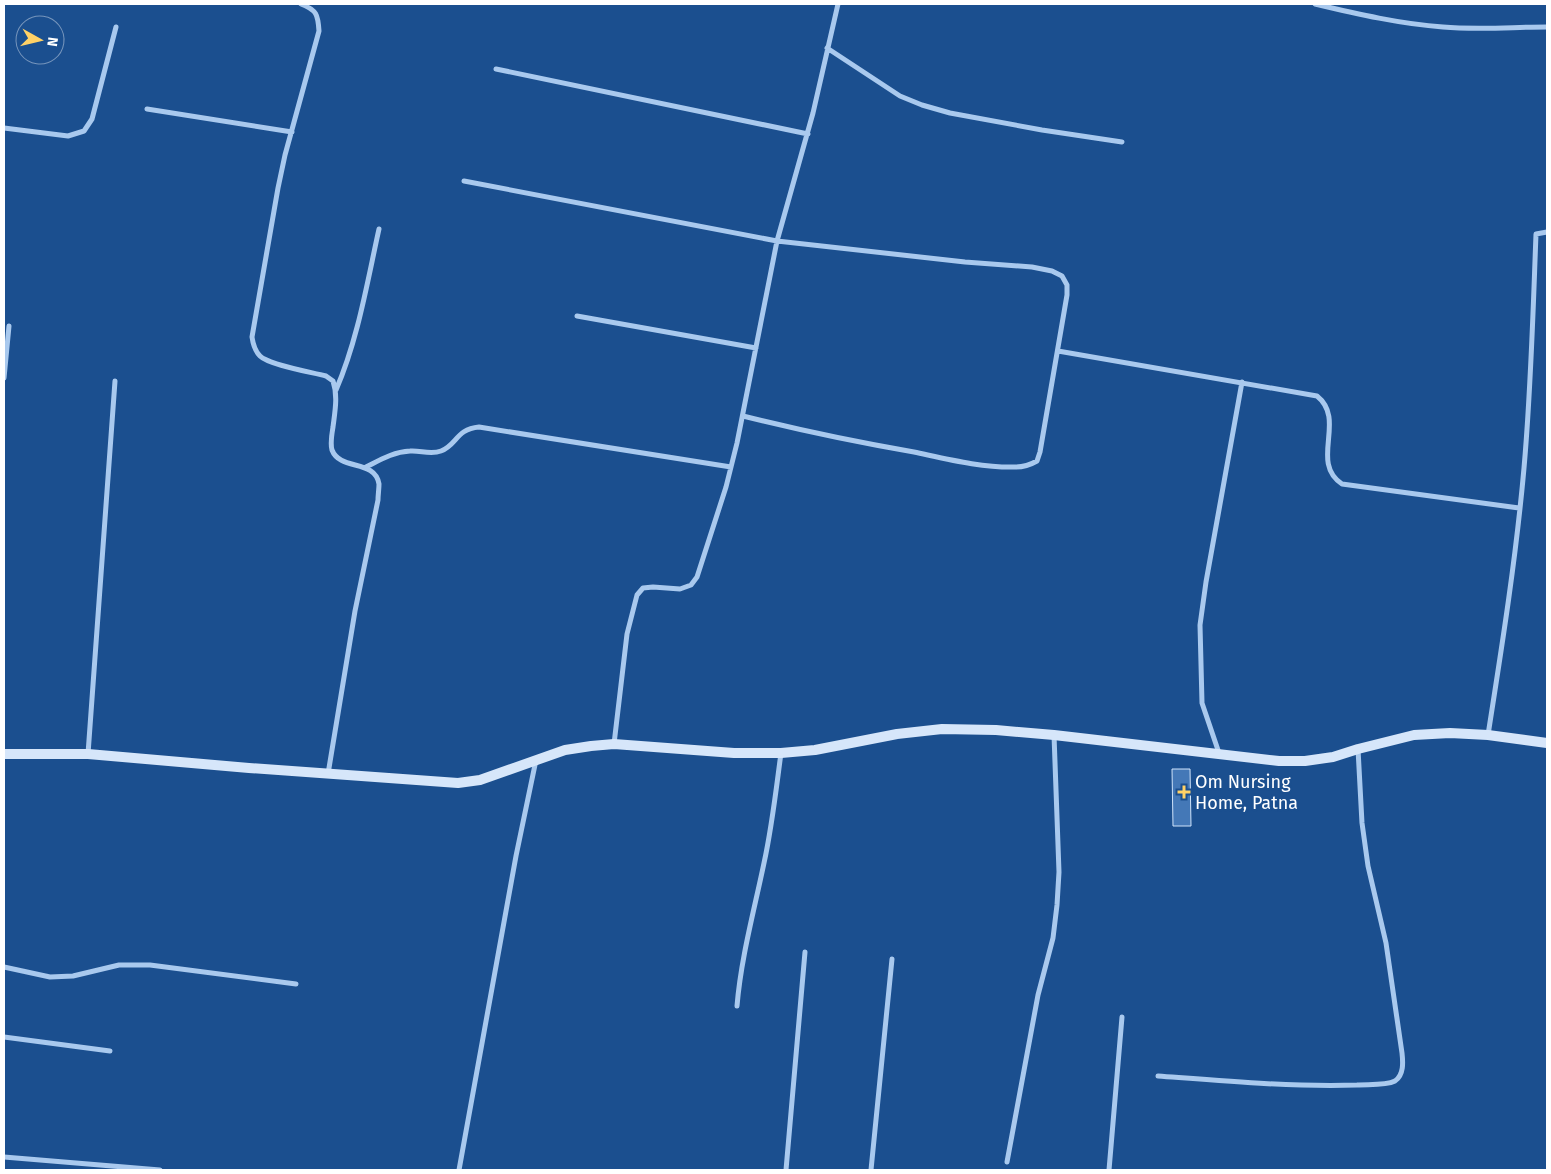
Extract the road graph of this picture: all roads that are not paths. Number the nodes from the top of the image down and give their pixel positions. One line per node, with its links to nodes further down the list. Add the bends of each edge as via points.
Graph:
1 (301, 4): 10 (street, via 311,8 318,17 319,31)
2 (838, 4): 6 (street)
3 (1315, 4): 4 (street, via 1443,27)
4 (1547, 26)
5 (116, 27): 9 (street, via 92,119 84,131 68,136)
6 (827, 48): 11 (street); 12 (street, via 892,92 922,105 950,113)
7 (496, 69): 11 (street)
8 (147, 109): 10 (street)
9 (4, 128)
10 (292, 132): 24 (street, via 269,231 252,337 260,356 326,376 333,381)
11 (808, 134): 16 (street)
12 (1122, 142)
13 (464, 181): 16 (street)
14 (379, 229): 24 (street, via 348,364)
15 (1547, 232): 28 (street, via 1536,234 1530,385)
16 (777, 241): 19 (street); 20 (street, via 1052,271 1062,276 1067,285)
17 (577, 316): 19 (street)
18 (9, 326): 21 (street)
19 (756, 348): 25 (street)
20 (1058, 351): 23 (street); 25 (street, via 1040,452 1037,461 1028,466 995,466 954,460)
21 (4, 378)
22 (115, 381): 37 (street)
23 (1242, 382): 28 (street, via 1317,396 1325,403 1330,424 1329,469 1334,479 1342,484); 35 (street, via 1200,625 1202,703)
24 (336, 390): 26 (street, via 332,450 338,458)
25 (743, 416): 27 (street)
26 (366, 467): 27 (street, via 397,453 442,451 469,428 479,427); 39 (street, via 375,474 379,484 378,500 355,611)
27 (731, 467): 31 (street, via 697,577 691,585 680,589 643,588 637,595 627,634)
28 (1519, 508): 30 (street)
29 (1054, 735): 34 (street, via 942,729); 35 (street); 50 (street, via 1059,872 1057,905)
30 (1488, 735): 32 (street); 33 (street, via 1414,735)
31 (614, 744): 34 (street, via 734,753); 38 (street, via 565,750)
32 (1547, 744)
33 (1358, 749): 35 (street, via 1334,757 1305,761); 48 (street, via 1362,823 1368,866 1386,943 1402,1053 1401,1074 1380,1084 1347,1085)
34 (782, 753): 44 (street)
35 (1218, 753)
36 (4, 754): 37 (street)
37 (88, 754): 39 (street)
38 (536, 760): 39 (street, via 500,775 458,783); 52 (street)
39 (328, 774)
40 (805, 952): 53 (street)
41 (892, 959): 54 (street)
42 (4, 967): 43 (street, via 50,977 73,976 119,965 150,965)
43 (296, 984)
44 (737, 1006)
45 (1122, 1017): 55 (street)
46 (4, 1037): 47 (street)
47 (110, 1051)
48 (1158, 1076)
49 (4, 1157): 51 (street)
50 (1007, 1162)
51 (160, 1170)
52 (459, 1170)
53 (786, 1170)
54 (871, 1170)
55 (1109, 1170)

